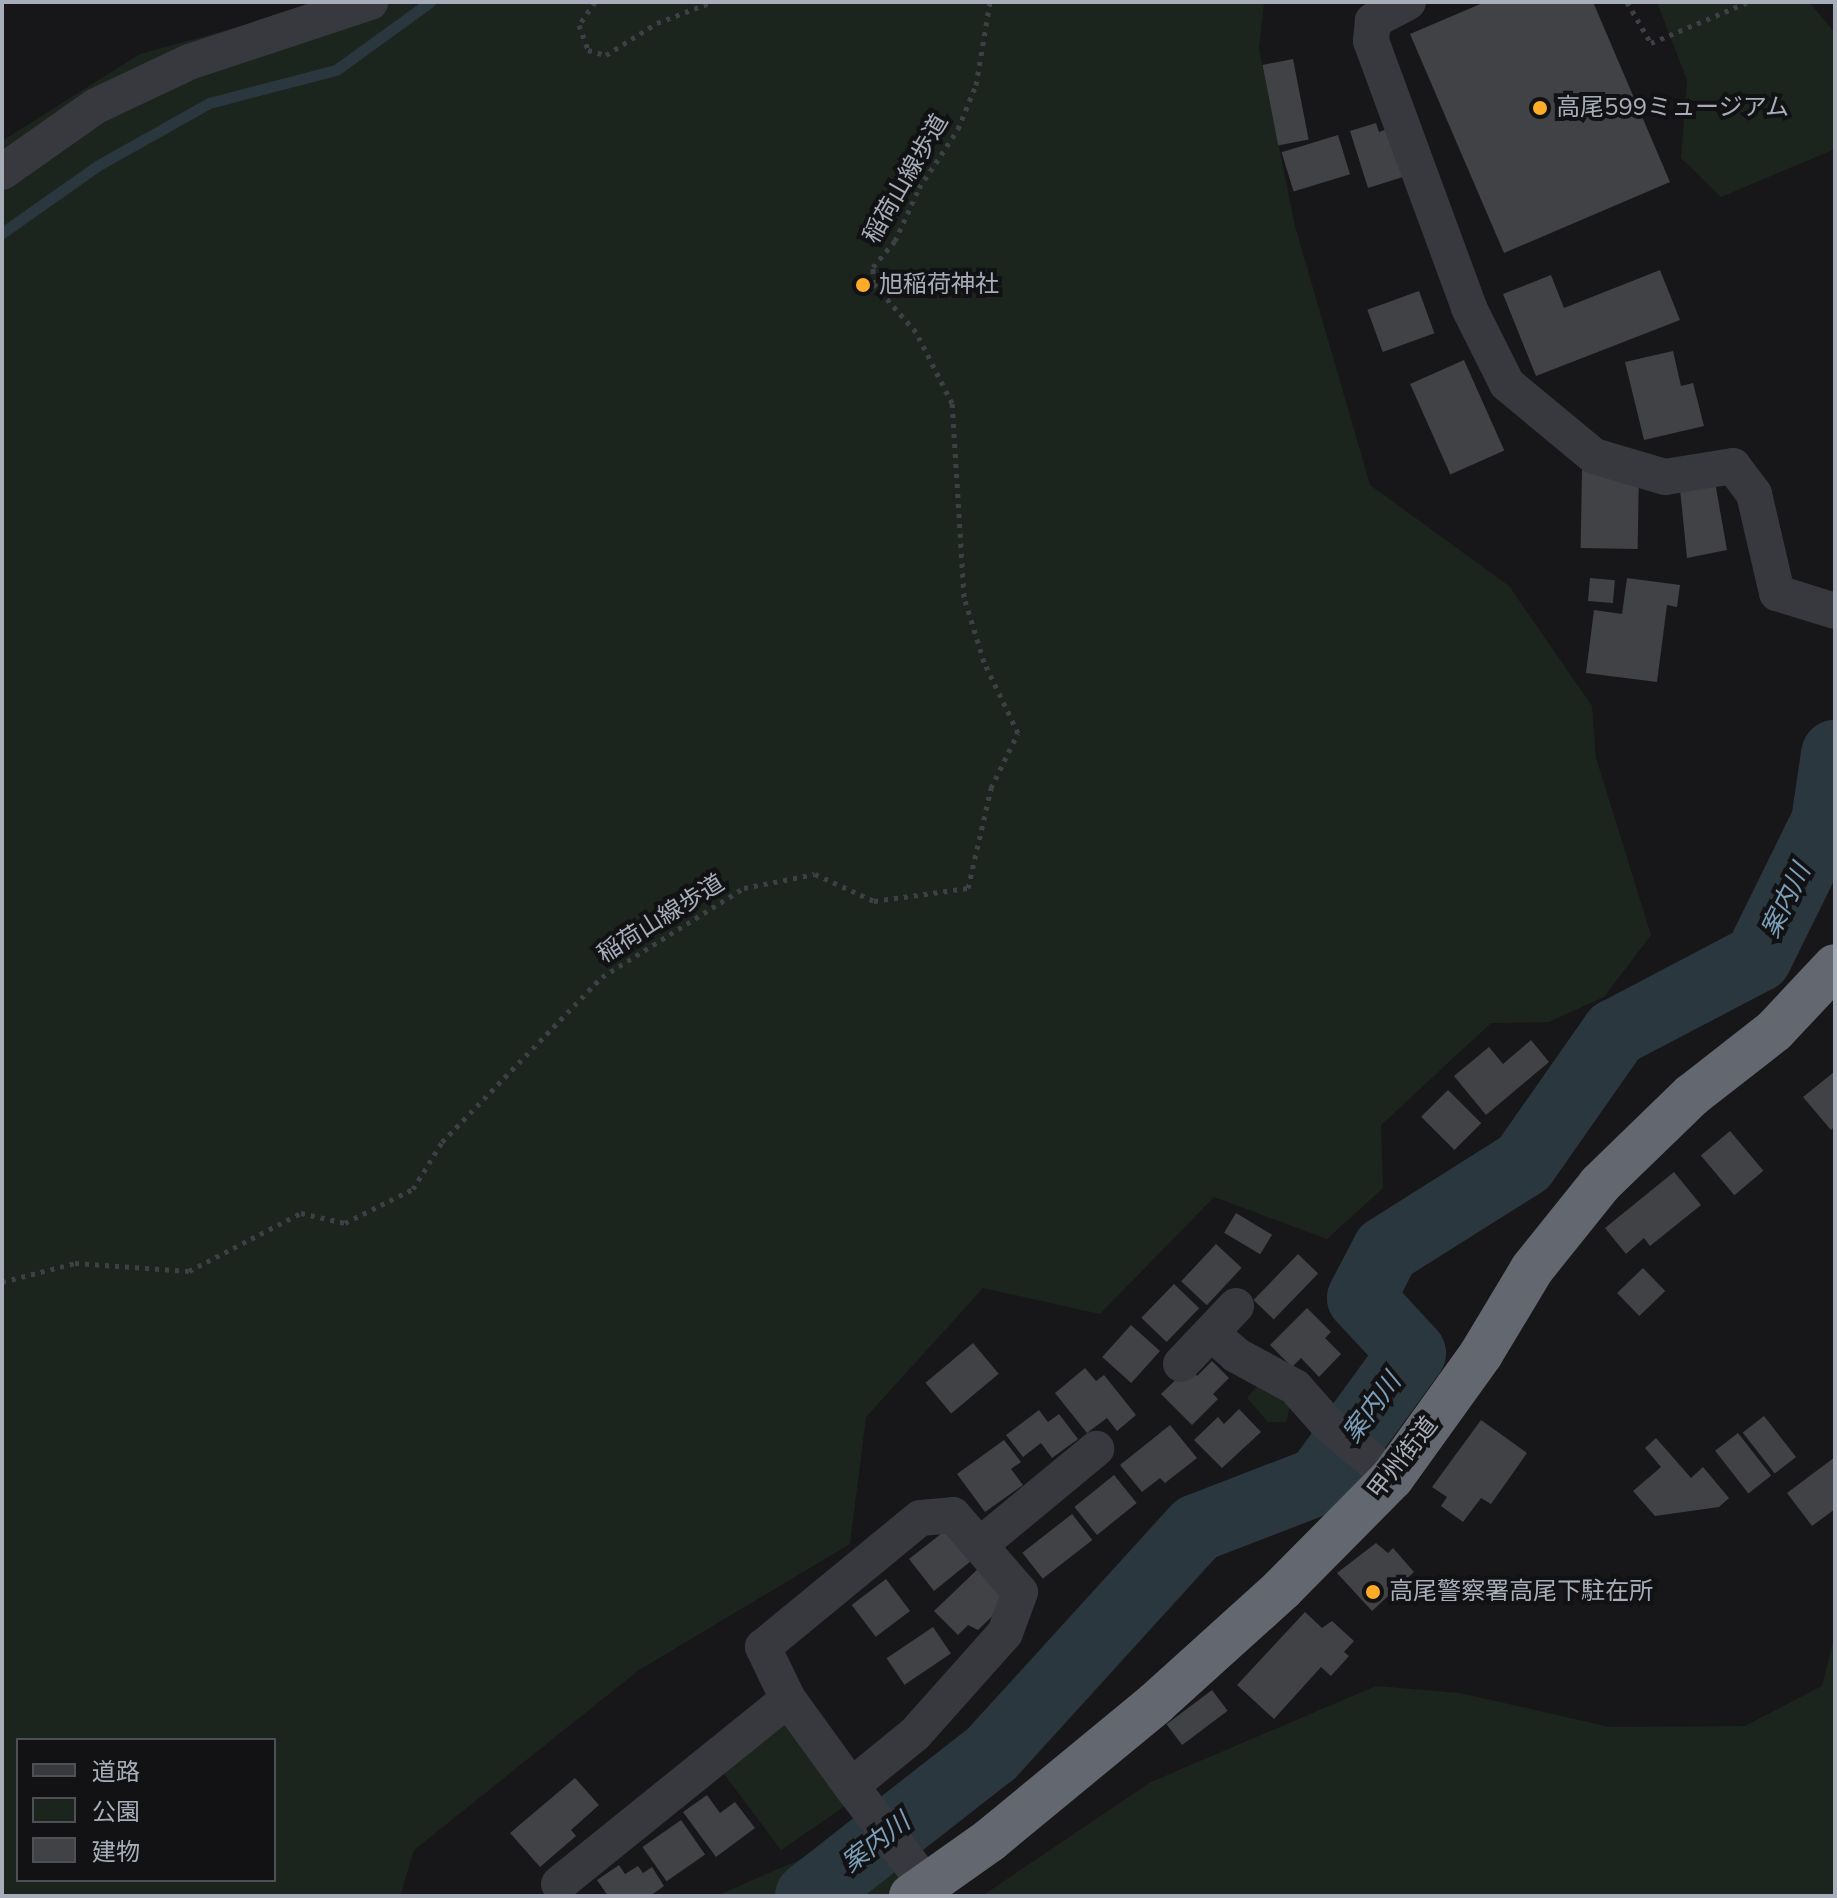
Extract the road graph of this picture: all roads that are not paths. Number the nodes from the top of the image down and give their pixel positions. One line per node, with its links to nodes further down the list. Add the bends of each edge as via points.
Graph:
1 (370, 2): 3 (street, via 189,62 96,106)
2 (1408, 2): 4 (street, via 1373,21 1371,41 1469,308 1507,384 1594,456 1665,477 1733,466 1754,494 1777,593)
3 (2, 172)
4 (1827, 608)
5 (1835, 966): 10 (highway, 甲州街道, via 1774,1031 1692,1095 1600,1184 1532,1269 1481,1354)
6 (1236, 1306): 7 (street)
7 (1211, 1333): 8 (street); 10 (street, via 1236,1355 1295,1387)
8 (1181, 1364)
9 (1096, 1449): 11 (street)
10 (1378, 1466): 14 (highway, 甲州街道, via 1282,1589 1156,1703 990,1840)
11 (980, 1545): 12 (street, via 953,1515 920,1518 763,1647); 13 (street, via 1020,1592 1005,1633)
12 (788, 1699): 13 (street); 15 (street)
13 (858, 1797): 14 (street)
14 (915, 1880)
15 (559, 1884)

